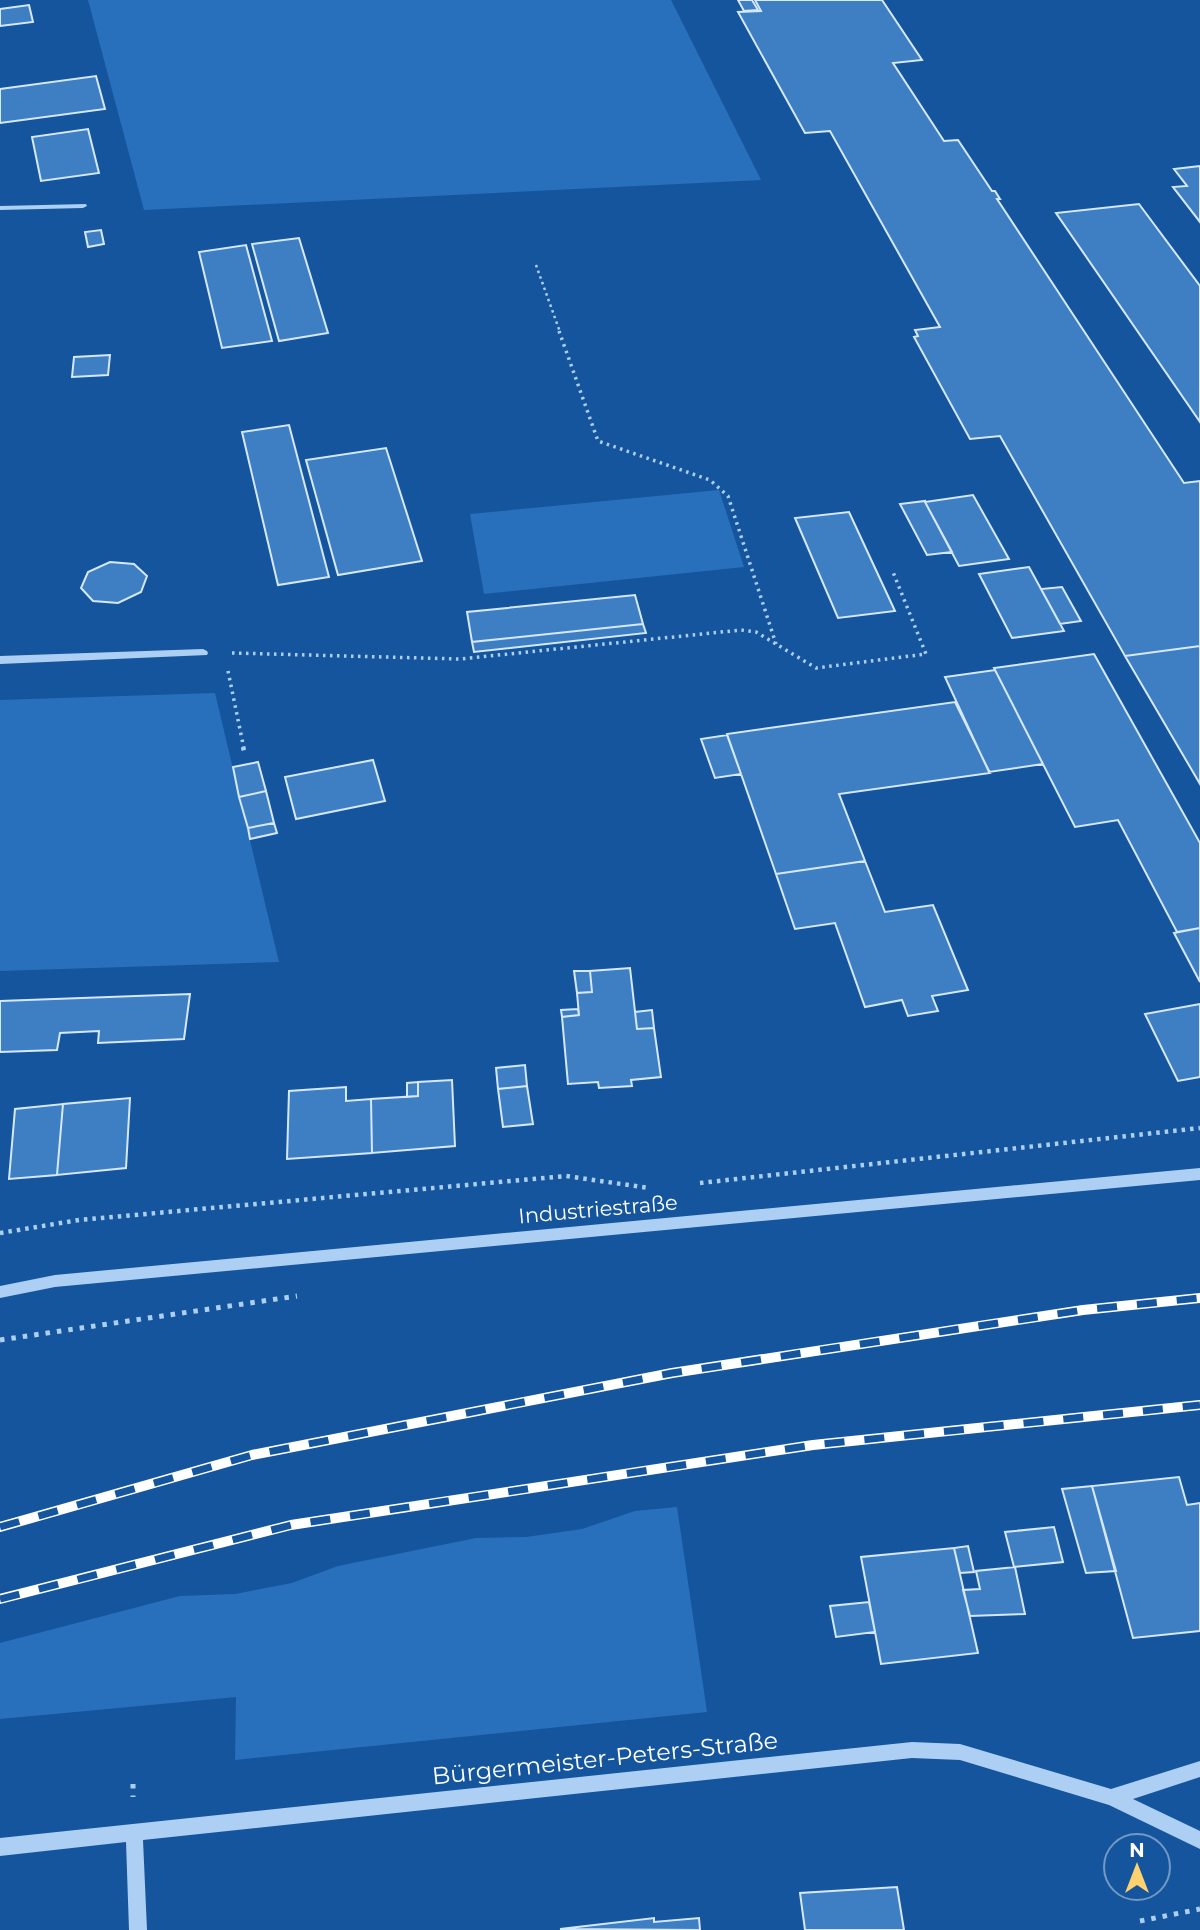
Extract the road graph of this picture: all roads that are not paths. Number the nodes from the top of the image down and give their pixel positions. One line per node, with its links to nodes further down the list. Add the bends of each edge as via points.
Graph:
1 (82, 206): 2 (street)
2 (0, 208)
3 (203, 653): 4 (street)
4 (0, 660)
5 (1200, 1174): 6 (street, Industriestraße, via 55,1281)
6 (0, 1292)
7 (1200, 1769): 8 (street)
8 (1111, 1797): 9 (street, Bürgermeister-Peters-Straße, via 960,1752 912,1750); 10 (street, Bürgermeister-Peters-Straße)
9 (134, 1832): 11 (street, Bürgermeister-Peters-Straße); 12 (street)
10 (1200, 1840)
11 (0, 1847)
12 (138, 1930)

